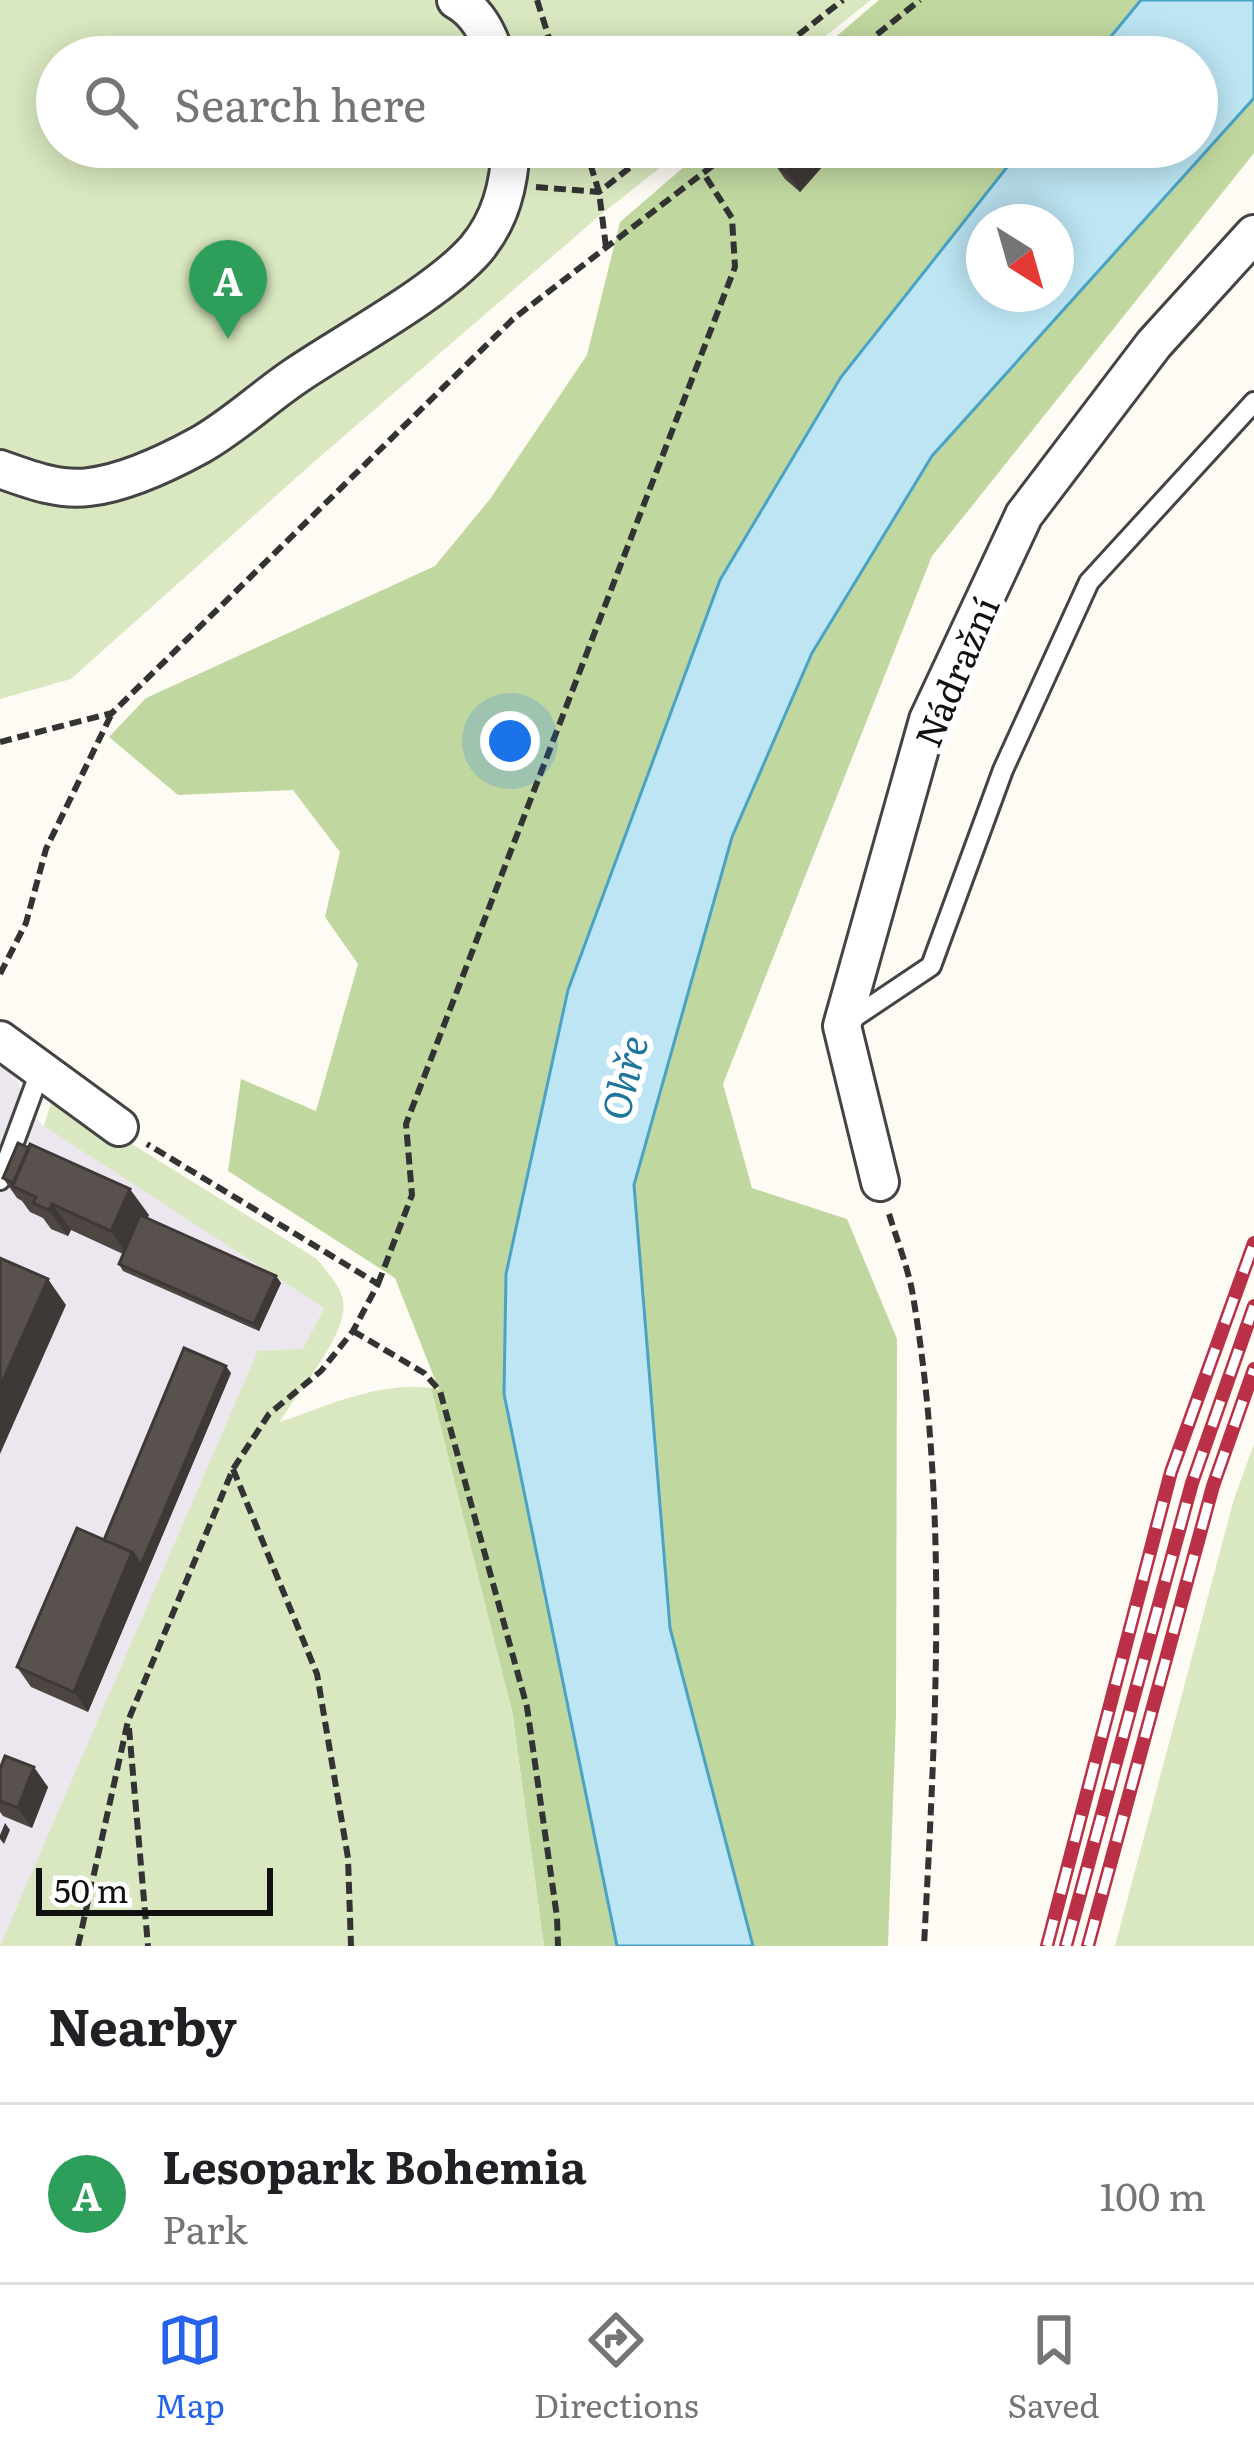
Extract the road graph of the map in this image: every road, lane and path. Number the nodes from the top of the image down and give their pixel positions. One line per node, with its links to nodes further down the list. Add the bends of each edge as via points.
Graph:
1 (456, 0): 5 (street)
2 (537, 0): 6 (path)
3 (843, 0): 7 (path)
4 (920, 0): 8 (path)
5 (489, 36)
6 (549, 36)
7 (797, 36)
8 (875, 36)
9 (510, 168): 14 (street)
10 (592, 168): 15 (path)
11 (629, 168): 15 (path)
12 (711, 168): 13 (path)
13 (704, 174): 17 (path); 29 (path, via 732,218 735,267 406,1124 412,1196)
14 (509, 184): 15 (path); 19 (street, via 476,249 202,444 89,487 41,484)
15 (599, 192): 17 (path)
16 (1254, 234): 23 (street, Nádražní, via 1154,344 1024,515 928,720)
17 (606, 247): 20 (path, via 513,319)
18 (1254, 402): 23 (lane, via 1089,582 1003,770 931,966)
19 (0, 469)
20 (112, 713): 21 (path); 22 (path, via 46,849 26,923)
21 (0, 742)
22 (0, 974)
23 (842, 1026): 28 (street, Nádražní)
24 (0, 1040): 25 (street)
25 (41, 1069): 26 (street); 27 (lane)
26 (118, 1127): 29 (path)
27 (0, 1180)
28 (880, 1182): 37 (path, via 914,1299 934,1482)
29 (377, 1284): 30 (path)
30 (353, 1330): 31 (path, via 321,1371 269,1414); 36 (path, via 440,1391 526,1707)
31 (233, 1469): 32 (path); 35 (path, via 316,1674 348,1858)
32 (128, 1721): 33 (path); 34 (path)
33 (77, 1946)
34 (148, 1946)
35 (351, 1946)
36 (558, 1946)
37 (924, 1946)

